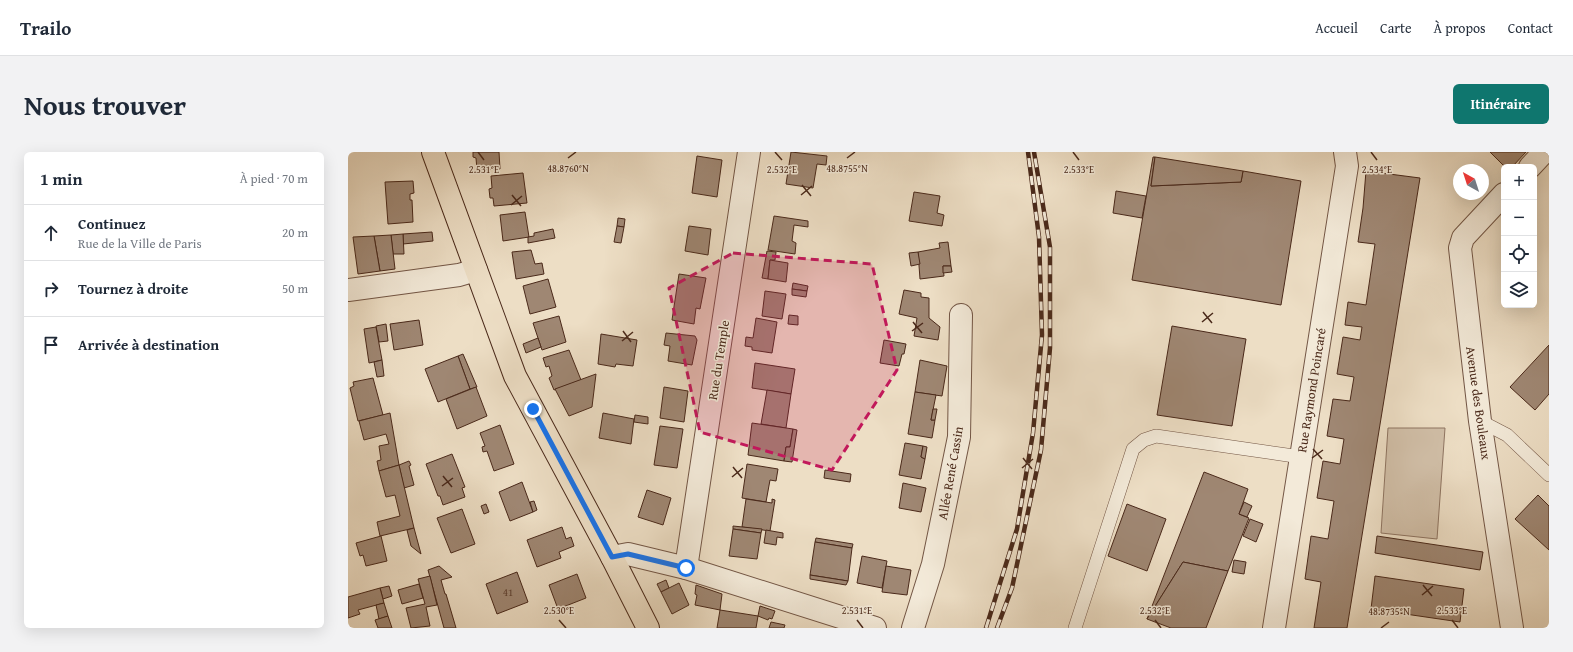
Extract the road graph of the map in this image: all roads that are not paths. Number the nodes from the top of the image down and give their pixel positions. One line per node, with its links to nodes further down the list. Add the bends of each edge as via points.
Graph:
1 (433, 152): 7 (main road)
2 (749, 152): 14 (street, Rue du Temple)
3 (1345, 152): 11 (street, Rue Raymond Poincaré, via 1347,166)
4 (1544, 152): 5 (street)
5 (1533, 164)
6 (1501, 197): 10 (street, Avenue des Bouleaux, via 1463,238 1460,248)
7 (476, 270): 8 (street, via 459,275); 13 (main road, via 515,376)
8 (348, 290)
9 (961, 315): 17 (street, Allée René Cassin, via 959,437 933,564)
10 (1480, 421): 12 (lane, via 1507,435); 20 (street, Avenue des Bouleaux)
11 (1301, 457): 18 (lane, via 1156,436 1144,440 1133,449); 19 (street, Rue Raymond Poincaré)
12 (1549, 475)
13 (612, 557): 14 (street, via 628,554); 15 (main road)
14 (686, 568): 16 (street)
15 (648, 628)
16 (875, 628)
17 (913, 628)
18 (1075, 628)
19 (1274, 628)
20 (1512, 628)

